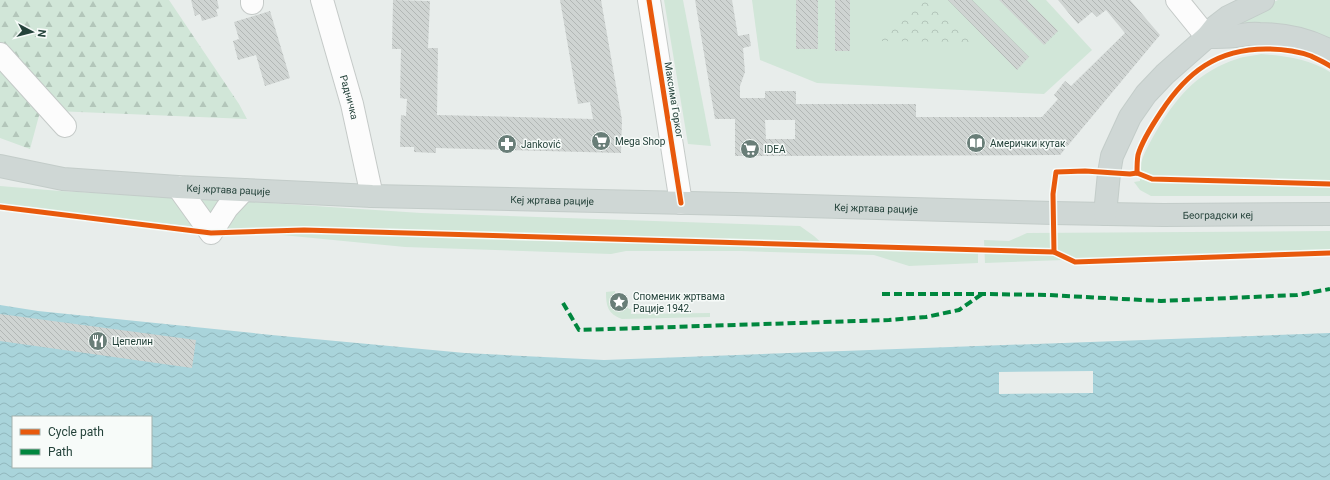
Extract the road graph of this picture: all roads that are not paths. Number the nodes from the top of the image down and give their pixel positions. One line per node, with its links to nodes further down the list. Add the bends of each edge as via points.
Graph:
1 (322, 0): 14 (street, Радничка, via 352,104)
2 (649, 0): 15 (street, Максима Горког)
3 (1177, 0): 5 (street)
4 (1263, 0): 5 (main road, via 1228,17)
5 (1207, 37): 6 (main road, via 1258,33 1279,35 1300,38); 16 (main road, via 1165,74 1146,94 1130,117 1112,156 1108,173)
6 (1330, 51)
7 (0, 54): 8 (street)
8 (65, 126)
9 (0, 166): 10 (main road, Кеј жртава рације)
10 (63, 179): 11 (main road); 12 (main road, Кеј жртава рације)
11 (0, 182)
12 (178, 187): 13 (main road, Кеј жртава рације); 13 (street, via 211,233 227,208)
13 (244, 190): 14 (main road, Кеј жртава рације)
14 (372, 196): 15 (main road, Кеј жртава рације)
15 (681, 203): 16 (main road, Кеј жртава рације)
16 (1106, 214): 17 (main road, Београдски кеј)
17 (1330, 214)

